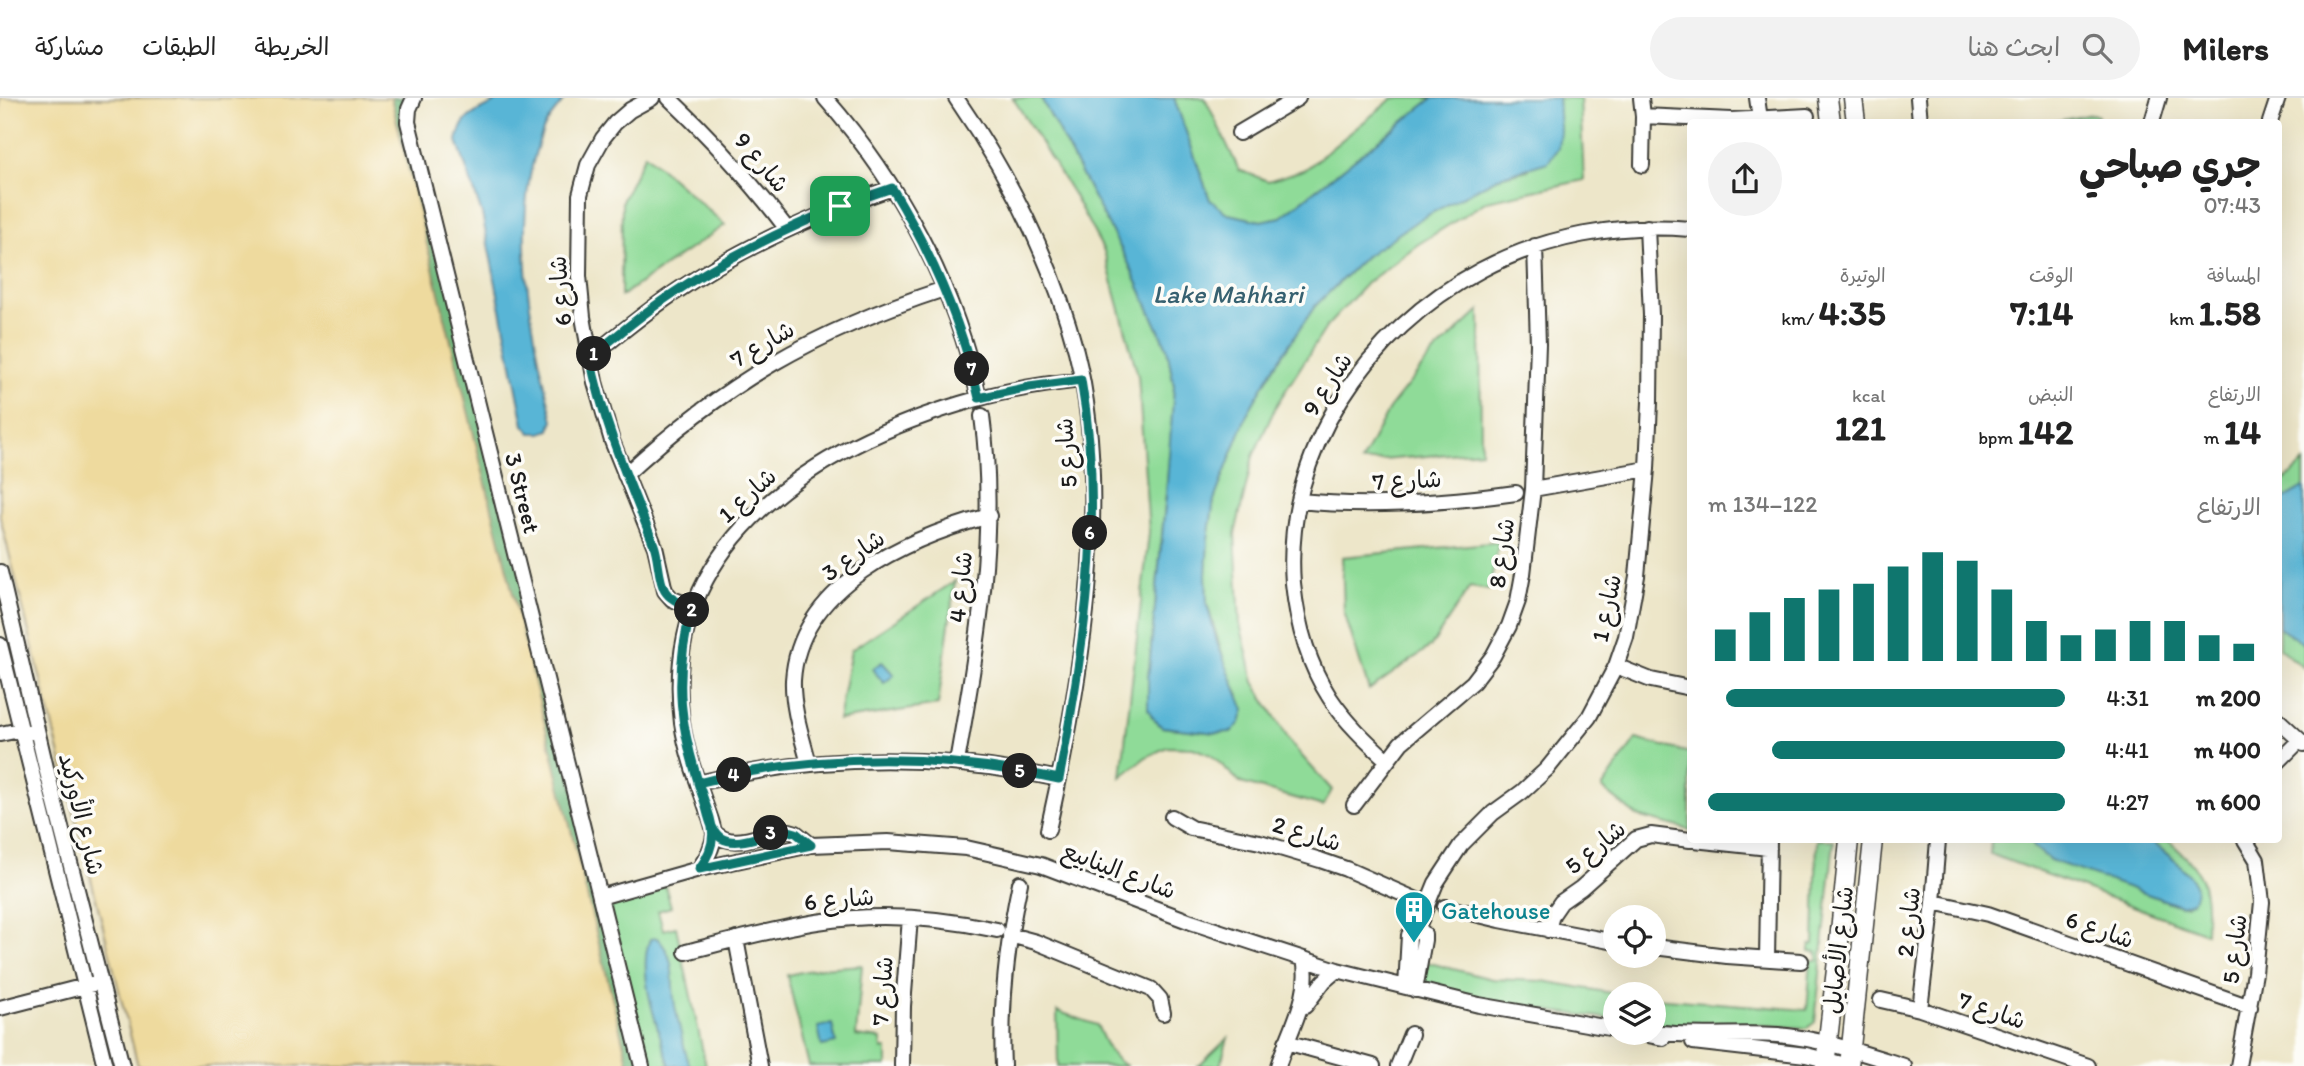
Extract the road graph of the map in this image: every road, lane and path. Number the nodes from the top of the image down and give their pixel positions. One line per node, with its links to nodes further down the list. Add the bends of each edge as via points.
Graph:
1 (652, 98): 32 (street, شارع 6, via 615,123 594,151 583,180 579,276)
2 (669, 98): 28 (street, شارع 9, via 742,171)
3 (825, 98): 26 (street)
4 (956, 98): 33 (street, شارع 5, via 1009,183 1033,232 1053,280)
5 (1298, 98): 14 (street)
6 (1641, 98): 15 (street)
7 (1757, 98): 18 (street)
8 (1828, 98): 19 (main road)
9 (1853, 98): 20 (main road)
10 (1918, 98): 21 (street)
11 (2159, 98): 22 (street)
12 (2278, 98): 23 (street)
13 (413, 99): 72 (street, 3 Street, via 408,122)
14 (1280, 103): 24 (street)
15 (1643, 116): 17 (street); 25 (street)
16 (1807, 116): 18 (street)
17 (1688, 119)
18 (1760, 119)
19 (1831, 119)
20 (1856, 119)
21 (1920, 119)
22 (2153, 119)
23 (2271, 119)
24 (1239, 133)
25 (1642, 164)
26 (892, 188): 28 (street); 31 (street)
27 (1647, 227): 29 (street, شارع 9); 30 (street, شارع 9, via 1591,232); 36 (street, شارع 1, via 1651,315)
28 (786, 229): 32 (street, via 689,283)
29 (1687, 229)
30 (1535, 246): 38 (street, شارع 8); 40 (street, شارع 9, via 1450,288 1376,352 1324,428)
31 (944, 289): 34 (street, via 965,342); 37 (street, شارع 7, via 859,320 776,360 698,412)
32 (590, 357): 37 (street, شارع 6, via 601,408)
33 (1081, 380): 34 (street, شارع 1); 56 (street, شارع 5, via 1091,453 1090,539 1079,657)
34 (979, 398): 43 (street, شارع 1, via 866,440 784,489 728,543)
35 (982, 416): 41 (street, شارع 4)
36 (1647, 469): 38 (street); 45 (street, شارع 1, via 1633,607)
37 (625, 475): 43 (street, شارع 6, via 655,547 665,591)
38 (1533, 489): 52 (street, شارع 8, via 1518,601 1504,636 1473,682 1417,728)
39 (1516, 493): 40 (street, شارع 7, via 1398,504)
40 (1299, 501): 52 (street, شارع 9, via 1293,574 1307,651 1329,697)
41 (989, 516): 53 (street, شارع 4); 54 (street, شارع 3, via 901,549 852,579 818,610 805,631 793,682)
42 (0, 572): 55 (street, شارع الأوركيد)
43 (692, 607): 57 (street, شارع 1, via 683,640 680,695 682,725)
44 (0, 645): 48 (street, شارع الأوركيد)
45 (1616, 666): 46 (street); 74 (street, شارع 1, via 1572,740 1547,769 1461,845)
46 (1687, 687)
47 (2282, 724): 50 (street)
48 (20, 730): 49 (street); 55 (street, via 32,738); 88 (street, شارع الأوركيد)
49 (0, 734)
50 (2302, 742): 51 (street)
51 (2282, 759)
52 (1387, 760): 58 (street, شارع 8)
53 (957, 762): 54 (street, via 882,759); 56 (street)
54 (809, 764): 57 (street)
55 (47, 772): 87 (street, شارع الأوركيد)
56 (1059, 779): 60 (street, شارع 5)
57 (698, 783): 61 (street, شارع 1)
58 (1354, 805)
59 (1172, 817): 74 (street, شارع 2, via 1191,828 1333,864)
60 (1048, 830)
61 (714, 832): 69 (street, via 736,842 789,831); 70 (street)
62 (1687, 839): 77 (street, شارع 5, via 1651,835 1636,839 1561,902)
63 (1750, 843): 68 (street, شارع 5)
64 (1849, 843): 101 (main road, شارع الأصايل)
65 (1873, 843): 102 (main road, شارع الأصايل)
66 (1937, 843): 73 (street, شارع 2)
67 (2247, 843): 92 (street, شارع 5, via 2257,860 2262,902)
68 (1769, 844): 84 (street)
69 (811, 845): 70 (street, شارع الينابيع); 83 (street, شارع الينابيع, via 914,843 1004,855)
70 (699, 869): 72 (street, شارع الينابيع)
71 (1020, 883): 78 (street)
72 (600, 897): 105 (street, 3 Street)
73 (1933, 902): 92 (street, شارع 6, via 1981,912); 93 (street, شارع 2)
74 (1426, 904): 89 (street, شارع 1, via 1418,927 1424,940)
75 (1445, 906): 77 (street)
76 (910, 918): 78 (street, شارع 6); 79 (street, شارع 6, via 817,922); 107 (street, شارع 7)
77 (1548, 930): 80 (street)
78 (1003, 933): 94 (street, via 1037,942 1151,989 1160,999); 108 (street)
79 (736, 939): 82 (street, شارع 6); 106 (street)
80 (1603, 940)
81 (1666, 948): 84 (street)
82 (686, 952)
83 (1304, 959): 86 (street, شارع الينابيع); 95 (street, via 1306,987)
84 (1767, 959): 85 (street)
85 (1801, 961)
86 (1337, 970): 89 (street, شارع الينابيع); 95 (street)
87 (101, 982): 88 (street); 104 (street, شارع الأوركيد)
88 (86, 986): 91 (street); 103 (street, شارع الأوركيد)
89 (1410, 988): 96 (street, شارع الينابيع)
90 (1881, 1000): 93 (street, شارع 7)
91 (1, 1007)
92 (2250, 1007): 114 (street, شارع 5)
93 (1920, 1009): 113 (street, شارع 7)
94 (1163, 1013)
95 (1294, 1021): 100 (street)
96 (1603, 1027)
97 (1666, 1033): 101 (street, via 1808,1038)
98 (1411, 1034): 111 (street)
99 (1666, 1038): 101 (street)
100 (1286, 1042): 109 (street); 110 (street)
101 (1826, 1056): 102 (street)
102 (1849, 1062): 112 (street)
103 (105, 1066)
104 (122, 1066)
105 (642, 1066)
106 (760, 1066)
107 (902, 1066)
108 (1003, 1066)
109 (1278, 1066)
110 (1373, 1066)
111 (1398, 1066)
112 (1904, 1066)
113 (2088, 1066)
114 (2238, 1066)

